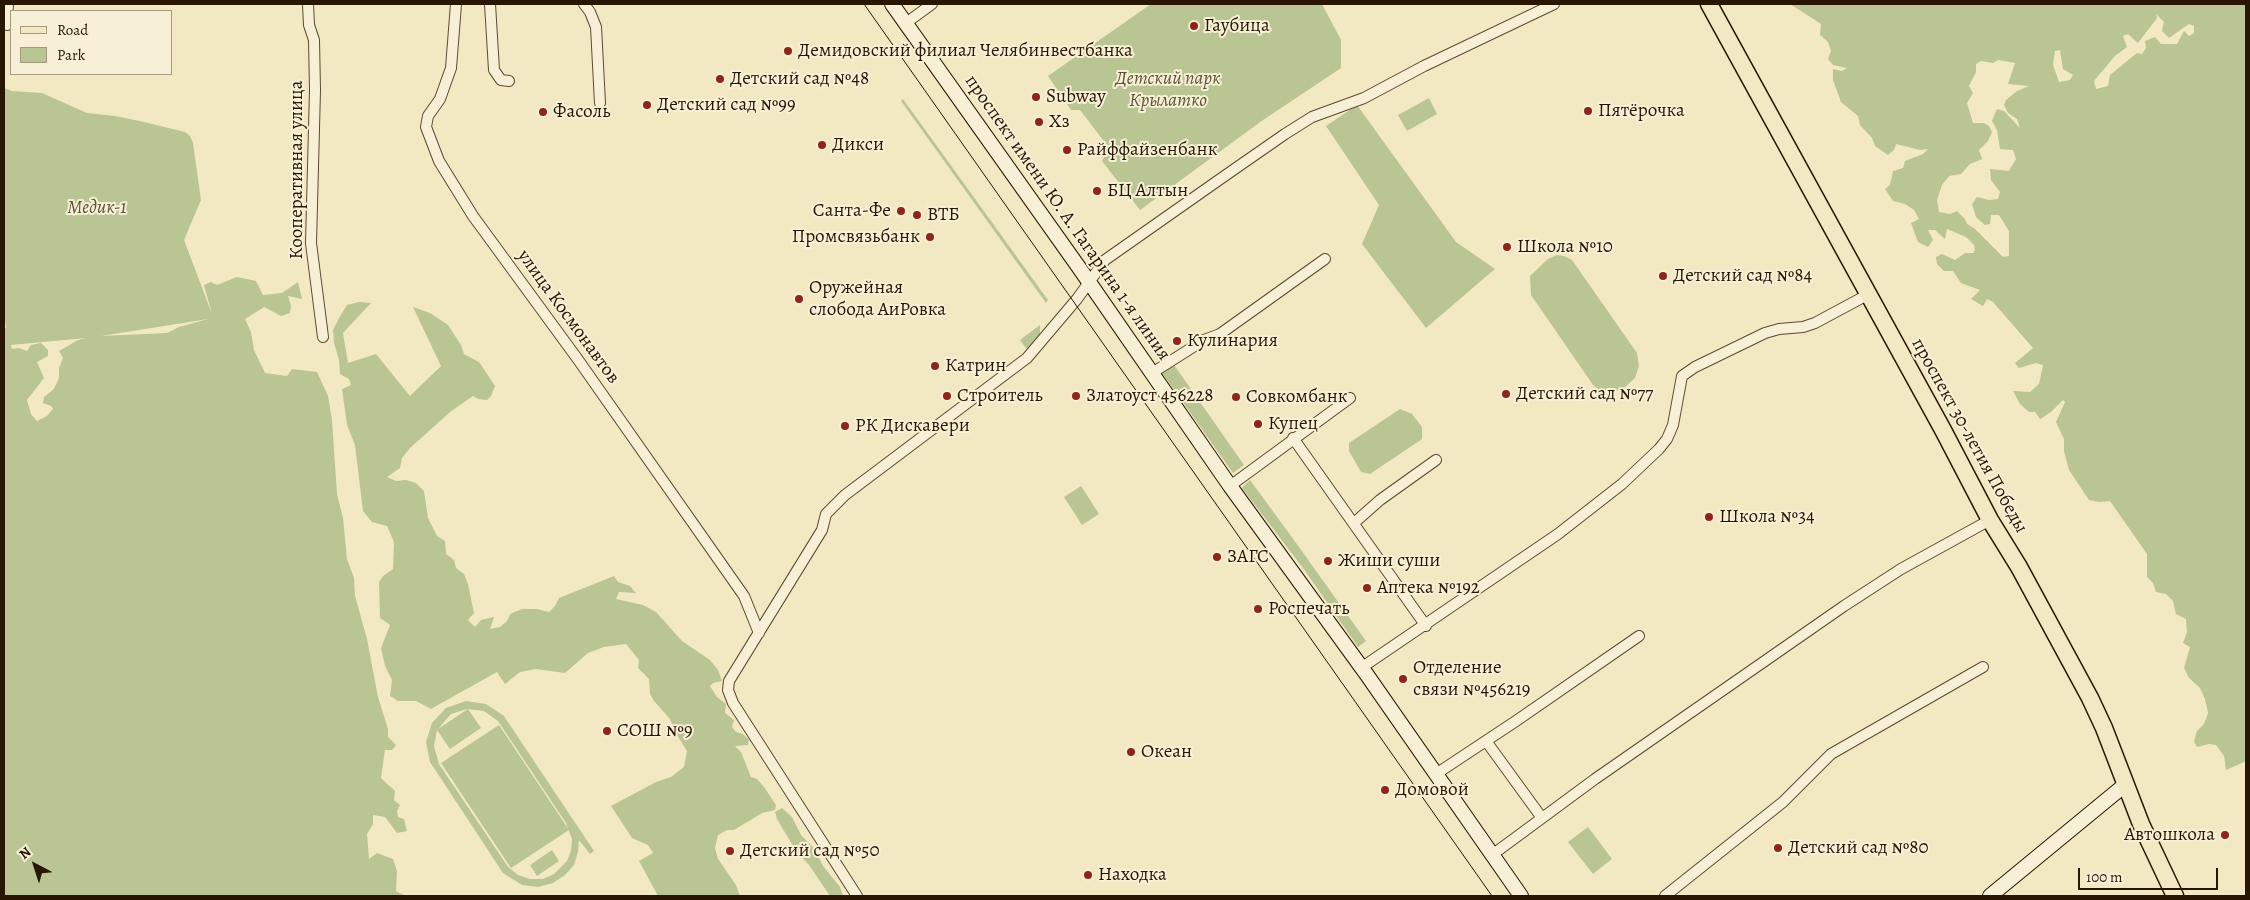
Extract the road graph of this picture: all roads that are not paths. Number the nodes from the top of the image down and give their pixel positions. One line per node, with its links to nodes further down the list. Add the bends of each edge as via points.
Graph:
1 (8, 4): 11 (street)
2 (308, 4): 17 (street, Кооперативная улица, via 314,40 315,90 312,243)
3 (456, 4): 26 (street, улица Космонавтов, via 451,68 426,127 439,160 473,216 744,596)
4 (490, 4): 12 (street, via 494,70 501,80)
5 (584, 4): 13 (street, via 596,27)
6 (892, 4): 10 (main road, проспект имени Ю. А. Гагарина 1-я линия)
7 (932, 4): 10 (street)
8 (1554, 4): 15 (street, via 1364,98 1312,117 1105,260)
9 (1709, 4): 16 (main road, проспект 30-летия Победы)
10 (906, 23): 15 (main road, проспект имени Ю. А. Гагарина 1-я линия)
11 (7, 25)
12 (509, 81)
13 (600, 103)
14 (1325, 259): 18 (street, via 1220,334 1204,340)
15 (1088, 282): 18 (main road, проспект имени Ю. А. Гагарина 1-я линия); 26 (street, via 1024,360 830,509 822,530)
16 (1869, 294): 23 (main road, проспект 30-летия Победы); 25 (street, via 1803,327 1765,333 1682,376 1672,425 1659,449 1618,487 1563,530)
17 (323, 337)
18 (1152, 373): 22 (main road, проспект имени Ю. А. Гагарина 1-я линия)
19 (1350, 398): 20 (street)
20 (1294, 438): 22 (street); 24 (street)
21 (1436, 460): 24 (street)
22 (1230, 486): 29 (main road, проспект имени Ю. А. Гагарина 1-я линия)
23 (1990, 520): 32 (main road, проспект 30-летия Победы, via 2090,698); 33 (street, via 1901,569 1844,606)
24 (1354, 523): 25 (street)
25 (1426, 626): 29 (street)
26 (759, 633): 35 (street, via 730,681 728,690 733,703)
27 (1639, 636): 30 (street)
28 (1983, 667): 37 (street, via 1831,754 1783,802)
29 (1361, 668): 31 (main road, проспект имени Ю. А. Гагарина 1-я линия)
30 (1486, 742): 31 (street); 33 (street)
31 (1436, 774): 34 (main road, проспект имени Ю. А. Гагарина 1-я линия)
32 (2126, 784): 38 (main road); 39 (main road, проспект 30-летия Победы)
33 (1542, 818): 34 (street)
34 (1492, 855): 36 (main road, проспект имени Ю. А. Гагарина 1-я линия)
35 (857, 896)
36 (1521, 896)
37 (1665, 896)
38 (1990, 896)
39 (2175, 896)

